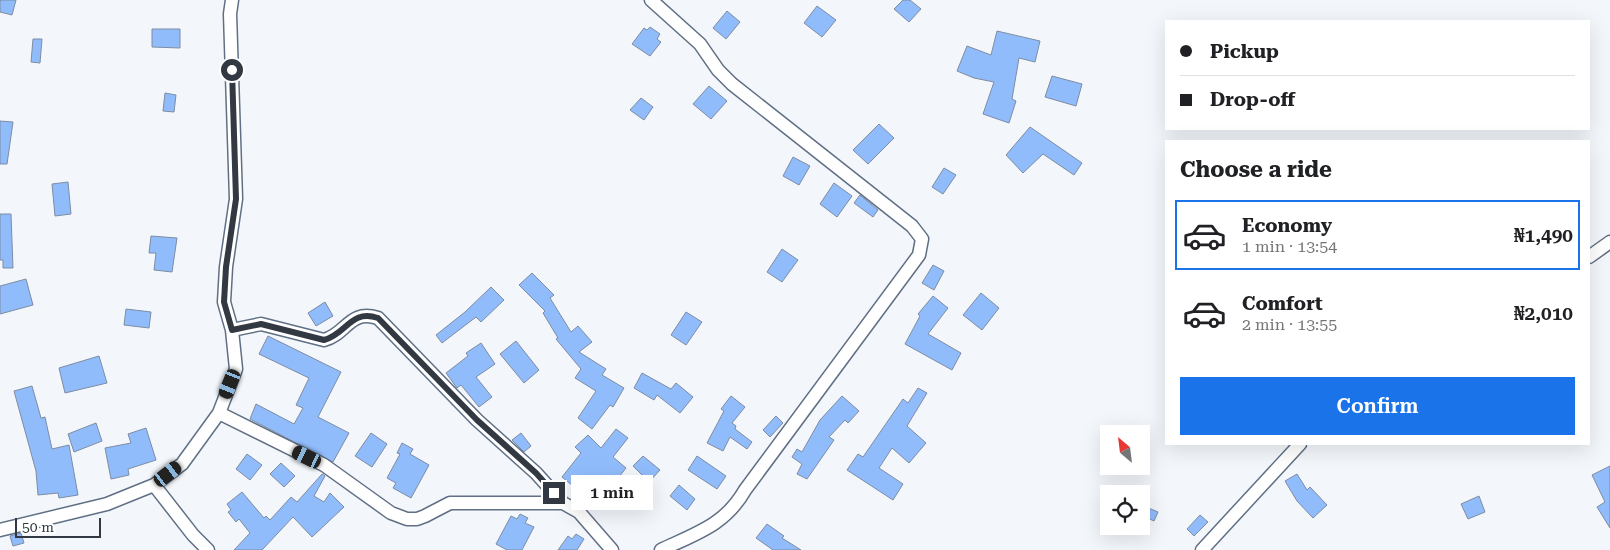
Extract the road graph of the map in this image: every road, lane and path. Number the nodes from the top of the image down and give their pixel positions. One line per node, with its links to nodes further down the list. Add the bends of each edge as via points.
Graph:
1 (232, 0): 5 (street, via 236,199 224,302)
2 (651, 0): 13 (street, via 700,44 732,84 912,226 922,240 919,255 734,508 714,525)
3 (1610, 242): 4 (street)
4 (1590, 257)
5 (232, 330): 6 (street, via 236,369); 9 (street, via 261,324 324,340 332,338 350,320 360,316 378,318)
6 (219, 413): 8 (street, via 182,464); 9 (street, via 324,466 390,513 407,519 425,516 450,503)
7 (1299, 445): 14 (street)
8 (154, 485): 10 (street, via 107,504); 11 (street)
9 (563, 503): 12 (street, via 579,512)
10 (0, 530)
11 (208, 550)
12 (612, 550)
13 (661, 550)
14 (1202, 550)

